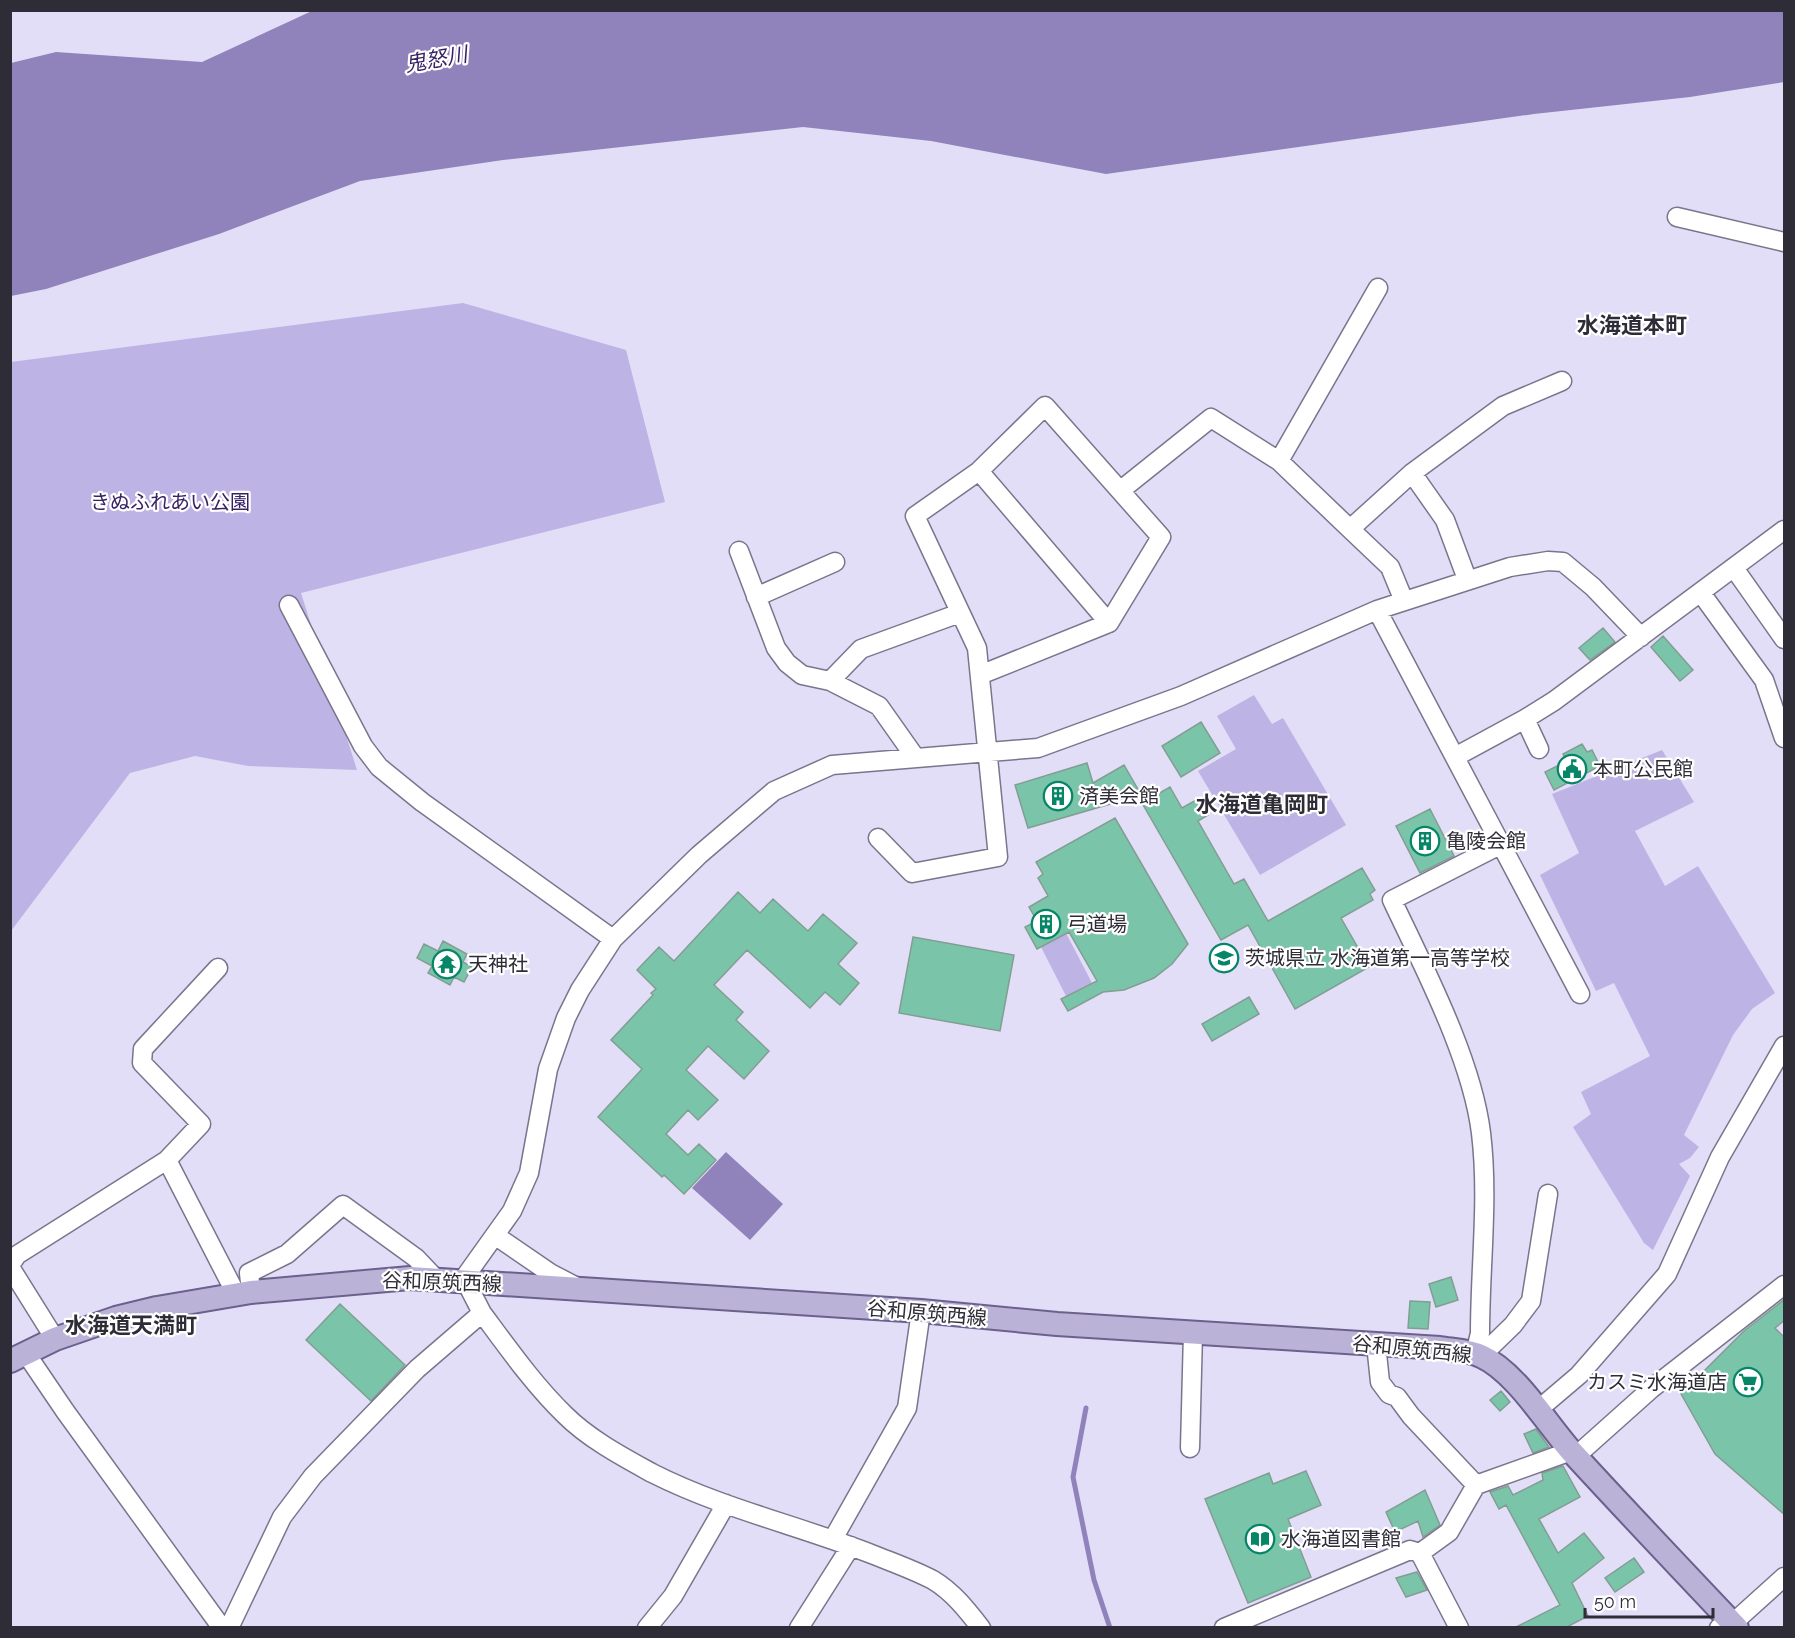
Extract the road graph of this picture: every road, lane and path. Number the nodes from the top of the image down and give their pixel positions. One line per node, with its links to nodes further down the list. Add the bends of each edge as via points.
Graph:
1 (1677, 217): 2 (street)
2 (1785, 242)
3 (1378, 288): 5 (street)
4 (1562, 381): 7 (street, via 1503,406)
5 (1279, 461): 8 (street, via 1211,418); 9 (street)
6 (979, 471): 8 (street, via 1046,406); 20 (street, via 915,516); 21 (street)
7 (1412, 473): 9 (street); 14 (street, via 1445,520)
8 (1121, 490): 21 (street, via 1161,537)
9 (1350, 529): 17 (street, via 1390,567)
10 (1785, 530): 13 (street)
11 (739, 551): 16 (street)
12 (835, 562): 16 (street)
13 (1734, 568): 15 (street); 23 (street)
14 (1467, 579): 17 (street); 22 (street, via 1510,567 1563,562 1593,586)
15 (1701, 593): 22 (street); 27 (street, via 1764,680)
16 (756, 597): 25 (street, via 776,648 787,663 801,675)
17 (1404, 601): 19 (street)
18 (289, 605): 34 (street, via 363,746 379,767)
19 (1377, 610): 29 (street, via 1136,713 1038,748); 31 (street)
20 (960, 613): 24 (street, via 977,648); 25 (street, via 861,649)
21 (1109, 624): 24 (street)
22 (1641, 637): 26 (street)
23 (1785, 639)
24 (980, 675): 29 (street)
25 (830, 681): 30 (street, via 879,706)
26 (1526, 719): 28 (street); 31 (street)
27 (1785, 738)
28 (1539, 749)
29 (985, 754): 30 (street); 32 (street, via 998,857 912,873)
30 (915, 757): 34 (street, via 832,765 774,791 699,855)
31 (1455, 758): 33 (street)
32 (878, 838)
33 (1500, 845): 36 (street); 52 (street, via 1392,900 1450,1029 1481,1133)
34 (613, 939): 40 (street, via 566,1018 548,1069 529,1173)
35 (218, 968): 38 (street, via 143,1049 142,1063 201,1124)
36 (1580, 994)
37 (1785, 1046): 54 (street, via 1720,1157 1667,1274 1579,1375)
38 (167, 1160): 41 (street, via 17,1255); 46 (street)
39 (1548, 1194): 52 (street, via 1531,1301 1513,1325)
40 (496, 1236): 43 (street, via 475,1261); 45 (street)
41 (10, 1266): 50 (street)
42 (435, 1278): 43 (main road, 谷和原筑西線); 46 (main road, 谷和原筑西線, via 367,1280); 46 (street, via 416,1258 343,1205 287,1254 249,1273)
43 (465, 1281): 45 (main road, 谷和原筑西線); 48 (street)
44 (1785, 1285): 56 (street)
45 (582, 1290): 47 (main road, 谷和原筑西線)
46 (244, 1293): 50 (main road, 谷和原筑西線, via 116,1318)
47 (921, 1311): 49 (main road, 谷和原筑西線); 59 (street, via 907,1408)
48 (482, 1313): 58 (street, via 566,1417 653,1473); 65 (street, via 417,1369 313,1476 282,1517)
49 (1193, 1333): 51 (main road, 谷和原筑西線); 55 (street)
50 (55, 1339): 53 (main road, 谷和原筑西線)
51 (1376, 1344): 52 (main road, 谷和原筑西線); 57 (street, via 1380,1382)
52 (1478, 1355): 54 (main road, 谷和原筑西線, via 1505,1374)
53 (18, 1356): 64 (street, via 64,1411)
54 (1539, 1409): 56 (main road, 谷和原筑西線)
55 (1190, 1448)
56 (1574, 1453): 57 (street); 63 (main road, 谷和原筑西線)
57 (1476, 1485): 61 (street, via 1449,1532)
58 (726, 1504): 59 (street); 66 (street, via 673,1596)
59 (833, 1539): 60 (street)
60 (851, 1546): 67 (street); 68 (street, via 934,1581 964,1606)
61 (1420, 1553): 69 (street, via 1410,1550); 70 (street)
62 (1785, 1577): 63 (street)
63 (1729, 1626)
64 (222, 1628)
65 (229, 1628)
66 (647, 1628)
67 (799, 1628)
68 (981, 1628)
69 (1224, 1628)
70 (1459, 1628)

